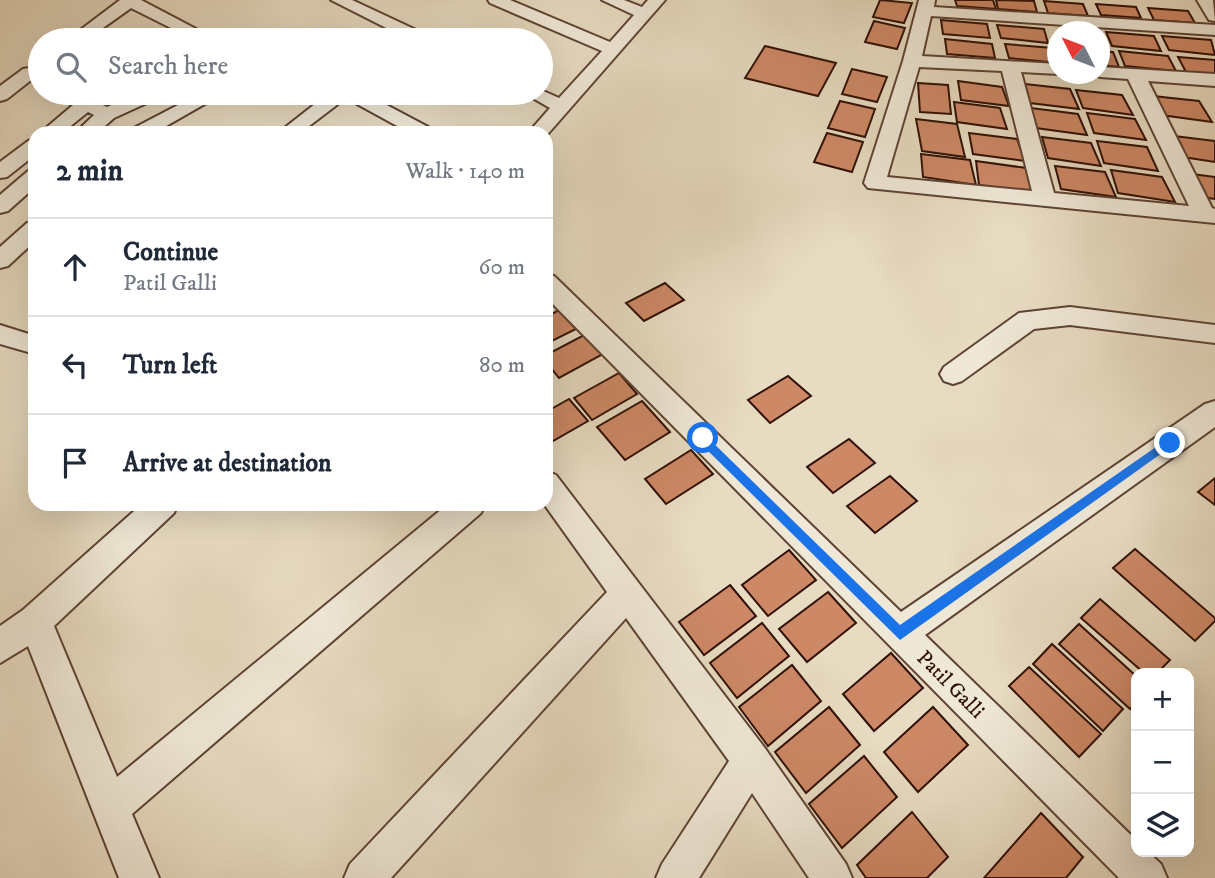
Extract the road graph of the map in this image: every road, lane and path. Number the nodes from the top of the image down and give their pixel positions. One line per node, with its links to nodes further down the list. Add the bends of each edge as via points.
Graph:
1 (129, 0): 10 (street); 11 (street)
2 (339, 0): 12 (street)
3 (496, 0): 14 (street)
4 (610, 0): 8 (street)
5 (657, 0): 8 (street)
6 (1205, 0): 9 (street)
7 (926, 6): 13 (street); 15 (street)
8 (645, 14): 14 (street)
9 (1215, 16)
10 (91, 28)
11 (184, 28)
12 (398, 28)
13 (1215, 30)
14 (613, 49): 30 (street)
15 (912, 61): 16 (street); 41 (street, via 875,183)
16 (1010, 66): 17 (street); 41 (street)
17 (1047, 68)
18 (1110, 73): 19 (street)
19 (1135, 74): 21 (street); 43 (street)
20 (28, 78): 22 (street)
21 (1215, 80)
22 (0, 95)
23 (553, 103): 30 (street)
24 (86, 105): 32 (street)
25 (89, 105): 31 (street)
26 (127, 105): 31 (street)
27 (192, 105): 34 (street)
28 (325, 105): 35 (street)
29 (372, 105): 36 (street)
30 (562, 107): 37 (street)
31 (107, 114): 33 (street)
32 (59, 126)
33 (93, 126)
34 (152, 126)
35 (297, 126)
36 (412, 126)
37 (544, 126)
38 (28, 150): 39 (street)
39 (0, 172)
40 (28, 182): 42 (street)
41 (1045, 200): 43 (street)
42 (0, 206)
43 (1210, 215)
44 (28, 234): 45 (street)
45 (0, 260)
46 (553, 289): 57 (street, Patil Galli)
47 (0, 334): 49 (street)
48 (1215, 334): 50 (street, via 1070,316 1028,320)
49 (28, 343)
50 (953, 374)
51 (1215, 412): 57 (street)
52 (553, 493): 55 (street)
53 (155, 511): 56 (street)
54 (462, 511): 60 (street)
55 (628, 593): 59 (street); 62 (street)
56 (34, 621): 58 (street); 60 (street)
57 (900, 633): 65 (street, Patil Galli)
58 (0, 646)
59 (751, 760): 63 (street); 64 (street)
60 (111, 807): 61 (street)
61 (139, 878)
62 (364, 878)
63 (676, 878)
64 (832, 878)
65 (1147, 878)

